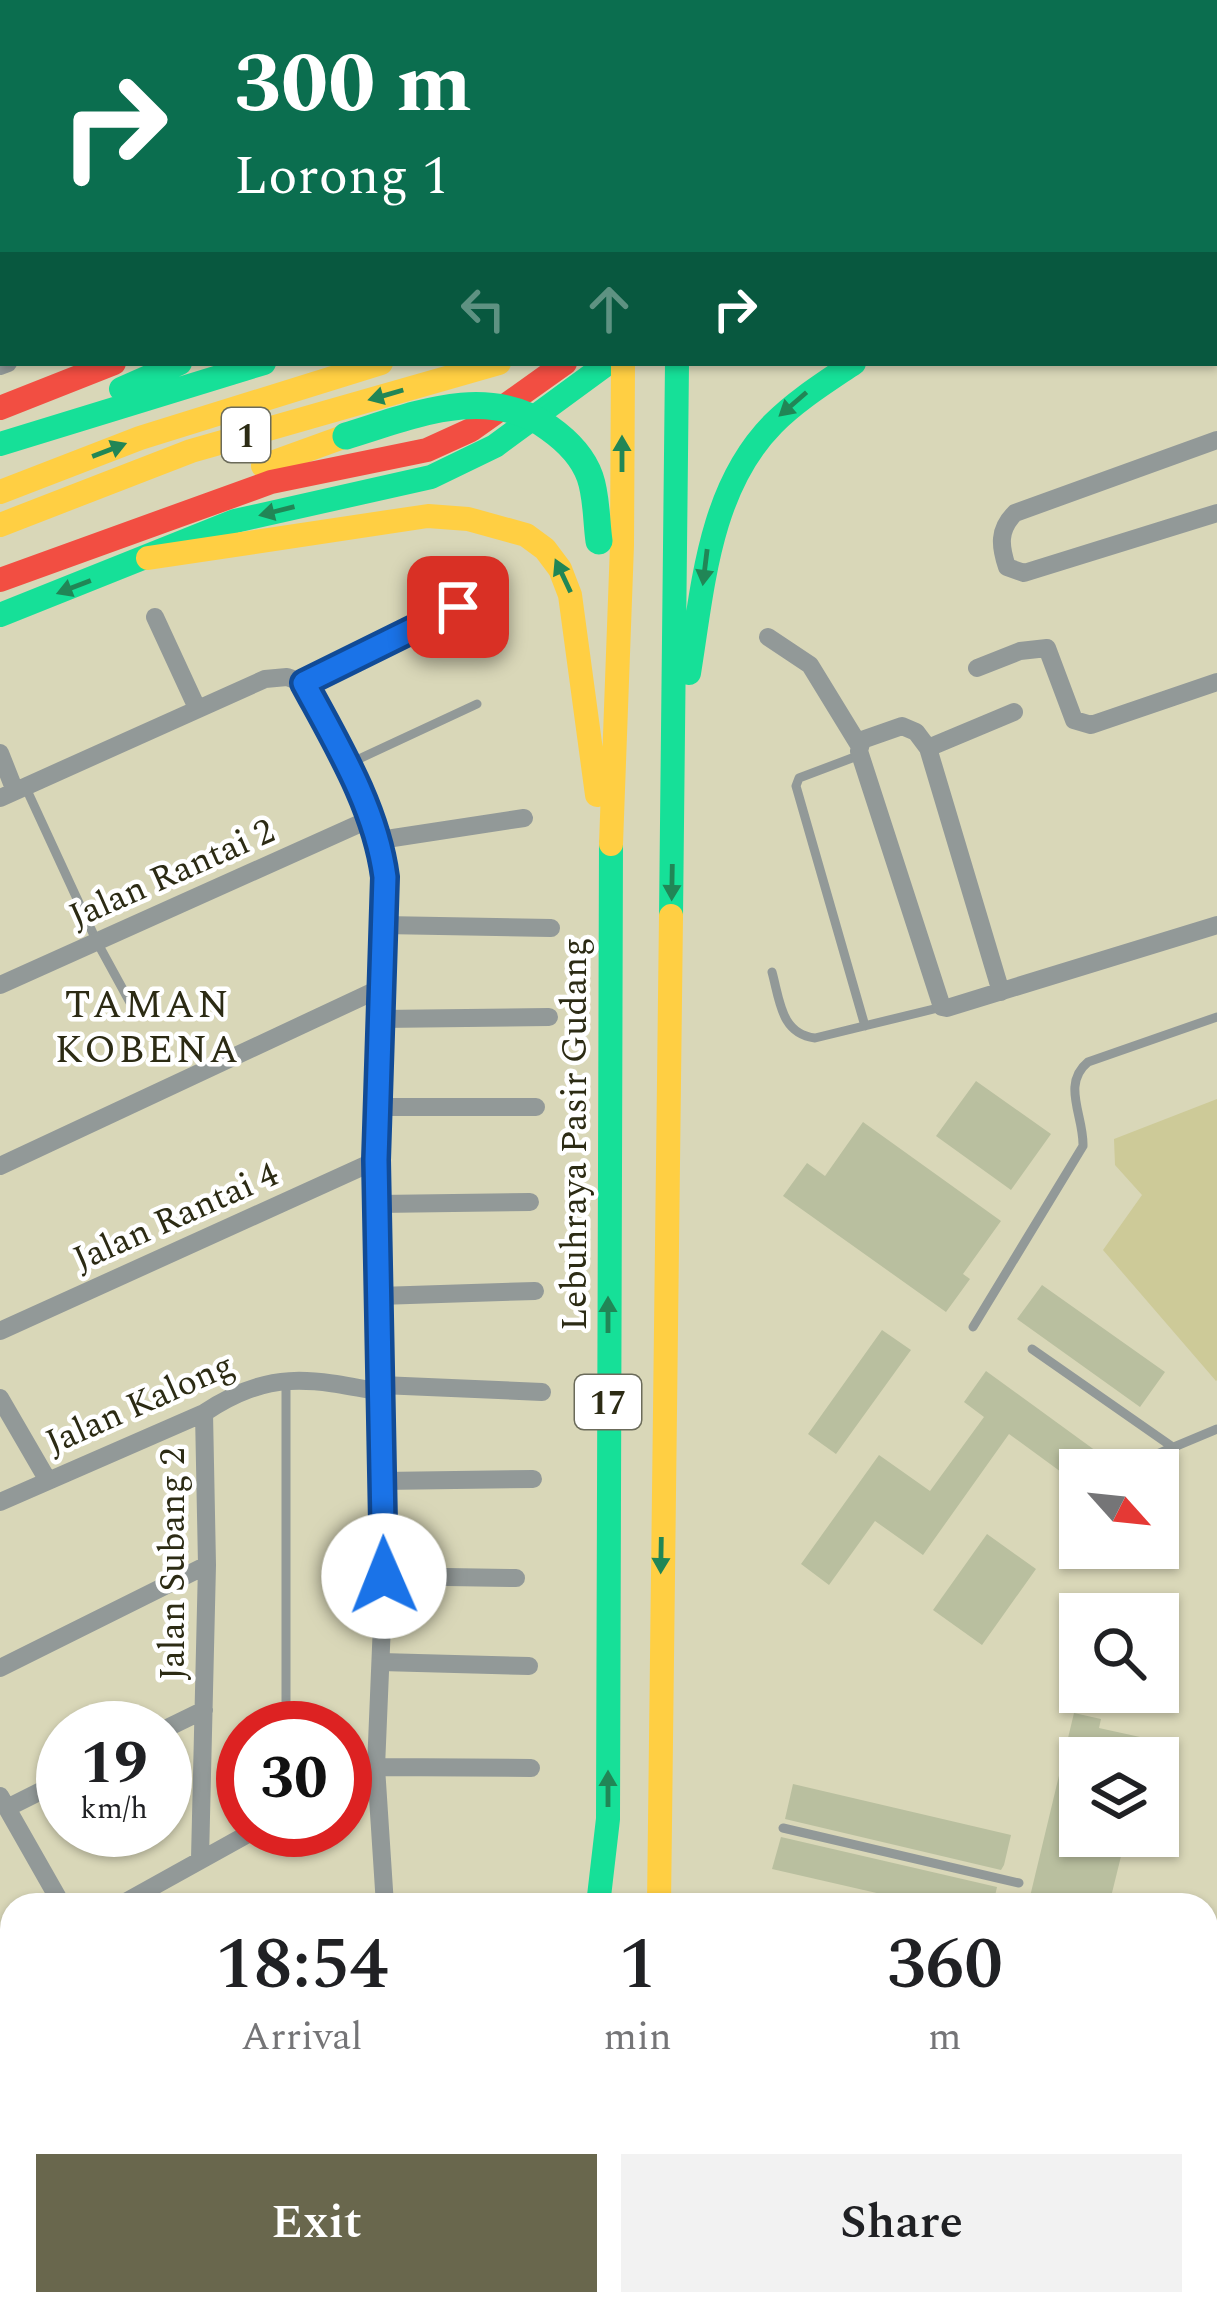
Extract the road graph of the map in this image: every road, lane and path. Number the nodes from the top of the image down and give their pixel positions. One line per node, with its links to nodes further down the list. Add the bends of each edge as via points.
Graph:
1 (106, 366): 11 (main road)
2 (173, 366): 12 (main road)
3 (370, 366): 15 (main road, 1, one-way to 3, via 140,438)
4 (488, 366): 17 (main road, 1, one-way to 17, via 190,451)
5 (561, 366): 21 (main road, via 471,430 427,450 272,482)
6 (604, 366): 19 (main road, one-way to 19, via 495,446 431,477 235,521)
7 (622, 366): 18 (main road, one-way to 7)
8 (676, 366): 36 (main road, 17)
9 (849, 366): 36 (main road, one-way to 36, via 774,421 744,458 724,502 708,544)
10 (252, 367): 12 (main road)
11 (0, 408)
12 (56, 424): 14 (main road)
13 (1217, 440): 16 (street, via 1015,513 1001,548 1007,567 1024,573)
14 (0, 444)
15 (0, 492)
16 (1217, 513)
17 (0, 525)
18 (611, 543): 20 (main road, bridge, via 580,459 545,422 486,403 346,436); 41 (main road)
19 (148, 558): 23 (main road, one-way to 23); 41 (main road, one-way to 19, via 579,628 553,553 518,529 428,516)
20 (0, 561)
21 (0, 580)
22 (458, 607): 27 (street)
23 (0, 615)
24 (155, 617): 30 (street)
25 (767, 637): 33 (street, via 810,665)
26 (977, 668): 28 (street, via 1047,648 1074,720 1091,725)
27 (296, 680): 30 (street, via 266,679); 35 (street)
28 (1217, 682)
29 (477, 704): 35 (lane)
30 (197, 708): 37 (street)
31 (1014, 712): 32 (street)
32 (928, 748): 33 (street, via 902,726 862,740); 49 (street)
33 (860, 750): 51 (street); 55 (lane, via 796,786)
34 (0, 753): 37 (street)
35 (348, 764): 38 (street)
36 (674, 765): 100 (main road, 17, one-way to 100)
37 (14, 792): 45 (lane)
38 (370, 818): 40 (street); 45 (street, Jalan Rantai 2)
39 (524, 818): 40 (street)
40 (380, 840): 42 (street)
41 (609, 898): 99 (main road, Lebuhraya Pasir Gudang / 17, one-way to 41, via 608,1819)
42 (383, 925): 44 (street); 48 (street)
43 (1217, 925): 49 (street)
44 (551, 928)
45 (97, 941): 47 (street, Jalan Rantai 2); 50 (lane)
46 (772, 972): 55 (lane, via 796,1034 815,1039)
47 (0, 986)
48 (381, 988): 54 (street); 59 (street)
49 (1001, 992): 51 (street)
50 (132, 1006)
51 (942, 1006): 55 (lane)
52 (549, 1017): 54 (street)
53 (1217, 1017): 64 (lane, via 1077,1072 1083,1146)
54 (380, 1019): 56 (street)
55 (865, 1026)
56 (378, 1106): 57 (street); 58 (street)
57 (536, 1107)
58 (376, 1160): 61 (street); 65 (street, Jalan Rantai 4)
59 (0, 1166)
60 (530, 1202): 61 (street)
61 (378, 1204): 63 (street)
62 (535, 1291): 63 (street)
63 (379, 1296): 68 (street)
64 (974, 1327)
65 (0, 1331)
66 (1032, 1349): 73 (lane)
67 (286, 1379): 68 (street, Jalan Kalong); 71 (street, Jalan Kalong, via 234,1393); 84 (lane)
68 (381, 1389): 69 (street, Jalan Kalong); 76 (street)
69 (542, 1392)
70 (0, 1398): 74 (street)
71 (204, 1413): 74 (street, Jalan Kalong); 78 (street, Jalan Subang 2)
72 (1217, 1429): 73 (lane)
73 (1174, 1448)
74 (47, 1479): 77 (street, Jalan Kalong)
75 (533, 1479): 76 (street)
76 (382, 1481): 79 (street)
77 (0, 1502)
78 (207, 1565): 83 (street); 85 (street, Jalan Subang 2)
79 (384, 1576): 80 (street); 81 (street)
80 (516, 1578)
81 (381, 1662): 82 (street); 87 (street)
82 (530, 1666)
83 (0, 1668)
84 (286, 1701)
85 (204, 1710): 86 (street); 94 (street, Jalan Subang 2)
86 (192, 1716)
87 (376, 1767): 88 (street); 89 (street); 98 (street)
88 (531, 1768)
89 (372, 1769)
90 (36, 1790): 91 (street)
91 (3, 1802): 96 (street)
92 (783, 1828): 95 (lane)
93 (216, 1850): 94 (street)
94 (200, 1858): 97 (street)
95 (1019, 1883)
96 (55, 1893)
97 (140, 1893)
98 (384, 1893)
99 (599, 1893)
100 (659, 1893)

